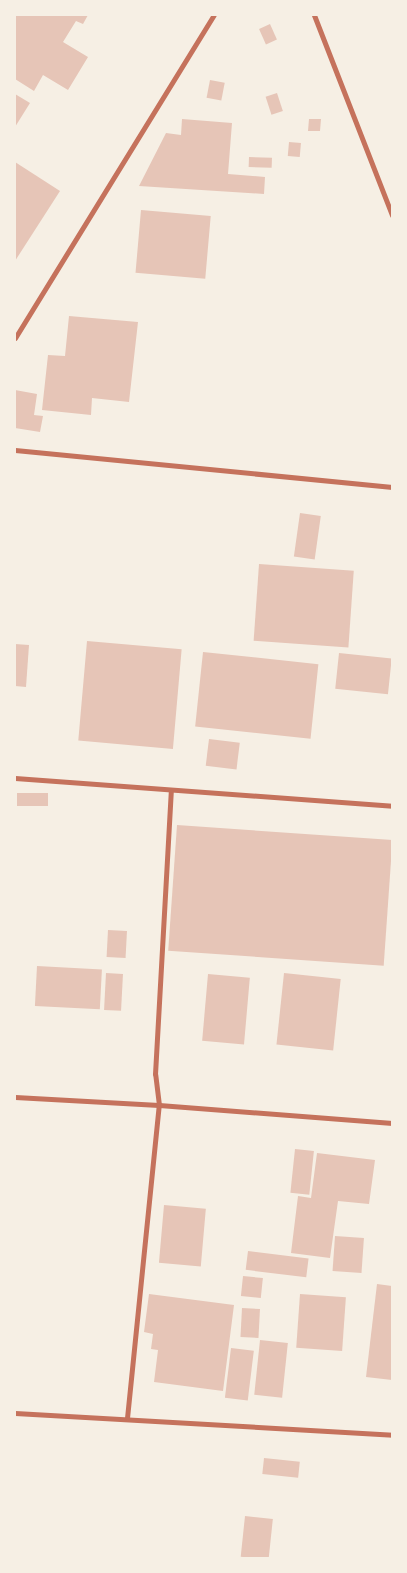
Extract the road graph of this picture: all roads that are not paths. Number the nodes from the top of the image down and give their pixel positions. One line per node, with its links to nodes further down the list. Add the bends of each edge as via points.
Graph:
1 (214, 15): 4 (street)
2 (314, 15): 3 (street)
3 (392, 215)
4 (15, 338)
5 (15, 450): 6 (street)
6 (392, 487)
7 (15, 778): 8 (street)
8 (171, 790): 9 (street); 11 (street, via 155,1074)
9 (392, 806)
10 (15, 1097): 11 (street)
11 (159, 1105): 12 (street); 14 (street)
12 (392, 1123)
13 (15, 1413): 14 (street)
14 (127, 1418): 15 (street)
15 (392, 1435)

